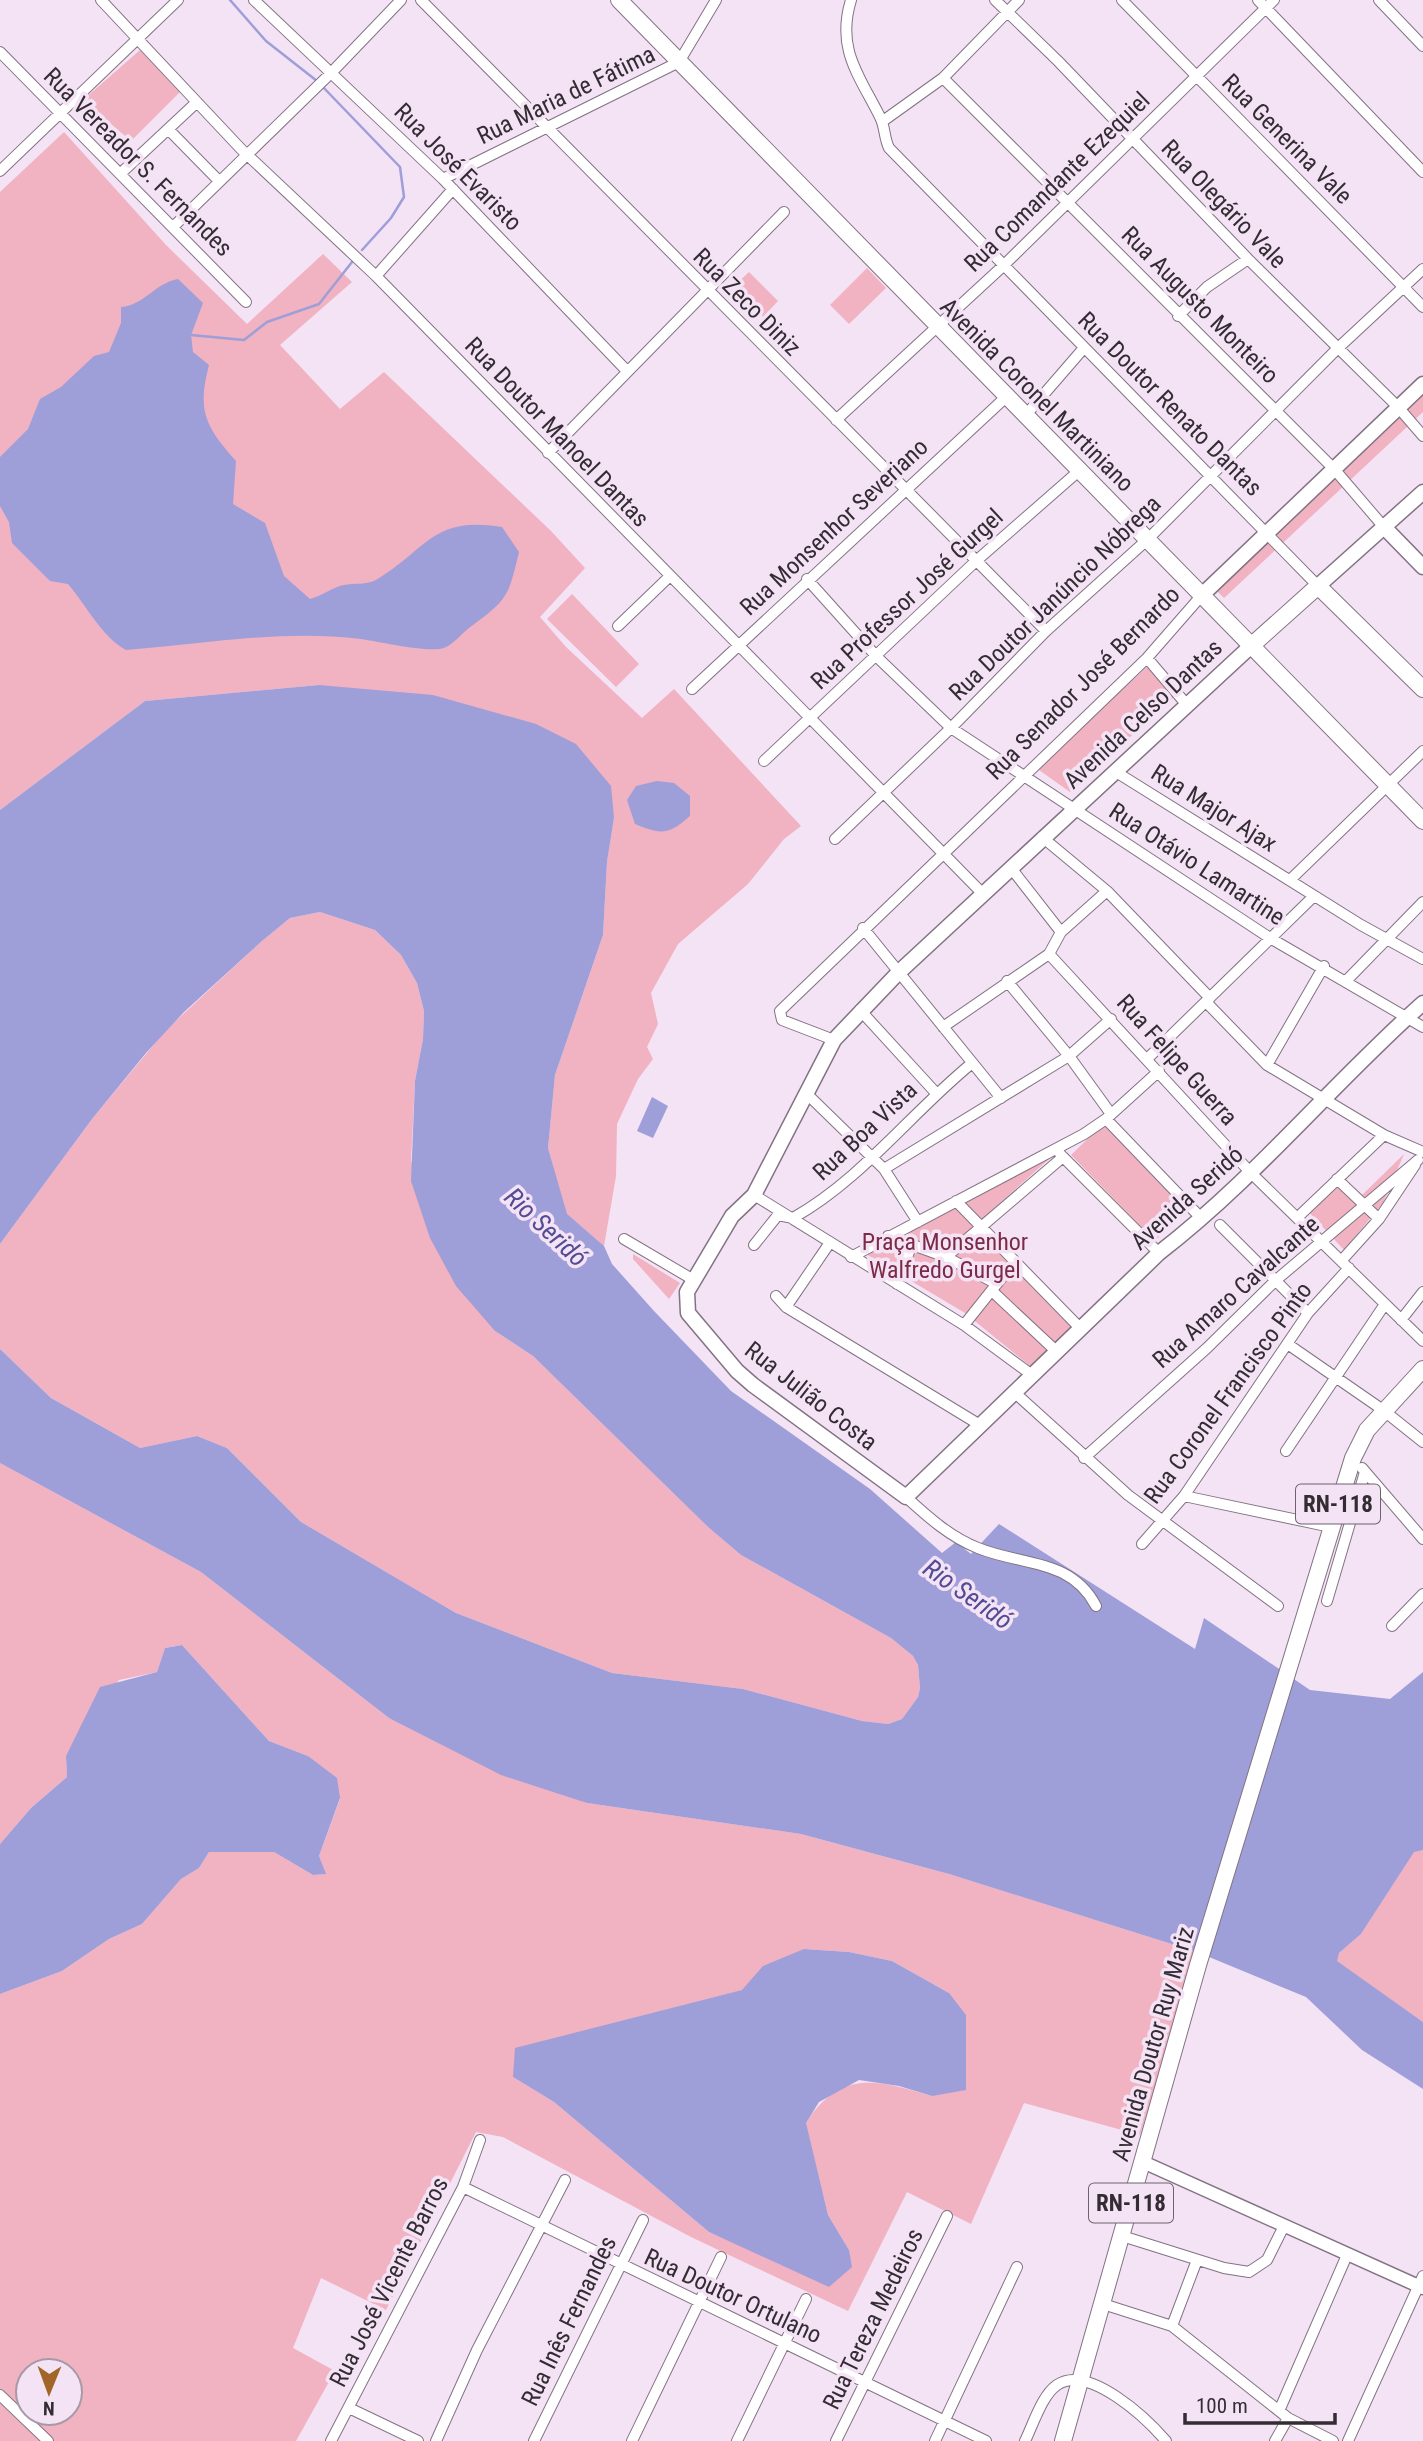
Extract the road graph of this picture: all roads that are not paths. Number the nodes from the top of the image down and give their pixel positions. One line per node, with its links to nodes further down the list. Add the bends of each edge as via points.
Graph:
1 (101, 0): 16 (street, Rua Doutor Manoel Dantas)
2 (178, 0): 16 (street)
3 (254, 0): 20 (street, Rua José Evaristo)
4 (401, 0): 20 (street)
5 (421, 0): 27 (street, Rua Zeco Diniz)
6 (619, 0): 19 (main road, Avenida Coronel Martiniano)
7 (716, 0): 19 (street, Rua Maria de Fátima)
8 (851, 0): 25 (street, via 846,42 858,78)
9 (995, 0): 15 (street, Rua Olegário Vale)
10 (1019, 0): 15 (street)
11 (1122, 0): 21 (street, Rua Generina Vale)
12 (1274, 0): 14 (street, Rua Comandante Ezequiel)
13 (1379, 0): 17 (street)
14 (1261, 4): 21 (street, Rua Comandante Ezequiel); 31 (street)
15 (1005, 13): 22 (street); 28 (street, Rua Olegário Vale)
16 (138, 38): 23 (street, Rua Doutor Manoel Dantas); 24 (street)
17 (1423, 46)
18 (0, 52): 24 (street, Rua Vereador S. Fernandes)
19 (680, 62): 27 (street, Rua Maria de Fátima); 48 (main road, Avenida Coronel Martiniano)
20 (328, 76): 29 (street); 33 (street, Rua José Evaristo)
21 (1194, 77): 28 (street, Rua Comandante Ezequiel); 43 (street, Rua Generina Vale)
22 (943, 78): 25 (street); 36 (street, Rua Augusto Monteiro)
23 (197, 102): 26 (street); 29 (street, Rua Doutor Manoel Dantas)
24 (59, 112): 30 (street); 32 (street, Rua Vereador S. Fernandes)
25 (883, 121): 40 (street, Rua Doutor Renato Dantas, via 889,148)
26 (168, 129): 32 (street); 34 (street)
27 (547, 129): 33 (street, Rua Maria de Fátima); 44 (street, Rua Zeco Diniz)
28 (1133, 140): 36 (street, Rua Comandante Ezequiel); 39 (street, Rua Olegário Vale)
29 (246, 154): 34 (street); 42 (street, Rua Doutor Manoel Dantas)
30 (0, 171)
31 (1423, 172)
32 (120, 174): 38 (street, Rua Vereador S. Fernandes)
33 (443, 179): 35 (street, Rua José Evaristo)
34 (219, 181): 38 (street)
35 (453, 189): 42 (street); 51 (street, Rua José Evaristo)
36 (1067, 204): 40 (street, Rua Comandante Ezequiel); 47 (street, Rua Augusto Monteiro)
37 (784, 212): 44 (street)
38 (173, 227): 45 (street, Rua Vereador S. Fernandes)
39 (1248, 259): 47 (street, via 1207,287); 50 (street, Rua Olegário Vale)
40 (1003, 266): 48 (street, Rua Comandante Ezequiel); 49 (street, Rua Doutor Renato Dantas)
41 (1423, 269): 43 (street, Rua Doutor Janúncio Nóbrega)
42 (376, 276): 59 (street, Rua Doutor Manoel Dantas)
43 (1404, 288): 46 (street, Rua Generina Vale); 50 (street, Rua Doutor Janúncio Nóbrega)
44 (708, 292): 51 (street); 57 (street, Rua Zeco Diniz)
45 (246, 302)
46 (1423, 307)
47 (1178, 316): 55 (street, Rua Augusto Monteiro)
48 (936, 327): 53 (main road, Avenida Coronel Martiniano); 57 (street, Rua Comandante Ezequiel)
49 (1083, 349): 56 (street); 62 (street, Rua Doutor Renato Dantas)
50 (1337, 349): 54 (street, Rua Olegário Vale); 55 (street, Rua Doutor Janúncio Nóbrega)
51 (626, 370): 59 (street)
52 (1423, 384): 54 (main road, Rua Senador José Bernardo)
53 (1006, 397): 56 (main road, Avenida Coronel Martiniano); 63 (street, Rua Monsenhor Severiano)
54 (1398, 407): 58 (street, Rua Olegário Vale); 61 (main road, Rua Senador José Bernardo)
55 (1275, 411): 61 (street, Rua Augusto Monteiro); 62 (street, Rua Doutor Janúncio Nóbrega)
56 (1025, 416): 60 (main road, Avenida Coronel Martiniano)
57 (836, 420): 63 (street, Rua Zeco Diniz)
58 (1423, 436)
59 (548, 453): 70 (street, Rua Doutor Manoel Dantas)
60 (1080, 470): 67 (main road, Avenida Coronel Martiniano); 68 (street, Rua Professor José Gurgel)
61 (1335, 470): 65 (street, Rua Augusto Monteiro); 66 (main road, Rua Senador José Bernardo)
62 (1210, 476): 66 (street, Rua Doutor Renato Dantas); 67 (street, Rua Doutor Janúncio Nóbrega)
63 (905, 490): 68 (street, Rua Zeco Diniz); 71 (street, Rua Monsenhor Severiano)
64 (1423, 492): 65 (main road, Avenida Celso Dantas)
65 (1383, 526): 69 (main road, Rua Augusto Monteiro); 72 (main road, Avenida Celso Dantas)
66 (1266, 534): 72 (street, Rua Doutor Renato Dantas); 73 (main road, Rua Senador José Bernardo)
67 (1149, 539): 73 (main road, Avenida Coronel Martiniano); 75 (street, Rua Doutor Janúncio Nóbrega)
68 (976, 561): 75 (street, Rua Zeco Diniz); 78 (street, Rua Professor José Gurgel)
69 (1423, 567)
70 (669, 577): 74 (street); 76 (street, Rua Doutor Manoel Dantas)
71 (807, 579): 76 (street, Rua Monsenhor Severiano); 78 (street, Rua Otávio Lamartine)
72 (1318, 586): 77 (main road, Avenida Celso Dantas); 81 (main road, Rua Doutor Renato Dantas)
73 (1202, 595): 77 (main road, Avenida Coronel Martiniano); 79 (street, Rua Senador José Bernardo)
74 (618, 626)
75 (1046, 631): 84 (street, Rua Doutor Janúncio Nóbrega)
76 (737, 646): 80 (street, Rua Monsenhor Severiano); 83 (street, Rua Doutor Manoel Dantas)
77 (1251, 646): 82 (main road, Avenida Celso Dantas); 89 (main road, Avenida Coronel Martiniano)
78 (877, 657): 83 (street, Rua Professor José Gurgel); 84 (street, Rua Otávio Lamartine)
79 (1147, 658): 82 (street); 88 (street, Rua Senador José Bernardo)
80 (692, 689)
81 (1423, 689)
82 (1187, 705): 87 (main road, Avenida Celso Dantas)
83 (809, 719): 86 (street, Rua Professor José Gurgel); 90 (street, Rua Doutor Manoel Dantas)
84 (951, 728): 88 (street, Rua Otávio Lamartine); 90 (street, Rua Doutor Janúncio Nóbrega)
85 (1423, 751): 89 (street)
86 (764, 761)
87 (1116, 772): 91 (main road, Avenida Celso Dantas); 97 (street, Rua Major Ajax)
88 (1022, 777): 91 (street, Rua Otávio Lamartine); 95 (street, Rua Senador José Bernardo)
89 (1387, 785): 92 (main road, Avenida Coronel Martiniano); 97 (street)
90 (883, 794): 94 (street, Rua Doutor Janúncio Nóbrega); 95 (street, Rua Doutor Manoel Dantas)
91 (1073, 810): 93 (main road, Avenida Celso Dantas); 105 (street, Rua Otávio Lamartine)
92 (1423, 821)
93 (1042, 837): 96 (main road, Avenida Celso Dantas); 98 (street)
94 (835, 839)
95 (943, 853): 99 (street, Rua Doutor Manoel Dantas); 102 (street, Rua Senador José Bernardo)
96 (1011, 868): 99 (main road, Avenida Celso Dantas); 103 (street)
97 (1290, 880): 100 (street, Rua Major Ajax)
98 (1107, 891): 103 (street); 112 (street)
99 (983, 894): 109 (main road, Avenida Celso Dantas)
100 (1314, 896): 104 (street, Rua Major Ajax); 105 (street)
101 (1423, 902): 104 (street)
102 (863, 928): 109 (street); 119 (street, Rua Senador José Bernardo, via 782,1008 780,1017)
103 (1061, 932): 106 (street)
104 (1388, 937): 107 (street, Rua Major Ajax); 110 (street)
105 (1270, 938): 108 (street, Rua Otávio Lamartine); 112 (street)
106 (1049, 954): 111 (street); 116 (street, Rua Felipe Guerra)
107 (1423, 960)
108 (1324, 966): 110 (street, Rua Otávio Lamartine); 123 (street)
109 (898, 973): 114 (main road, Avenida Celso Dantas); 117 (street)
110 (1347, 980): 115 (street, Rua Otávio Lamartine)
111 (1007, 981): 117 (street); 120 (street)
112 (1208, 1000): 121 (street); 123 (street)
113 (1423, 1003): 115 (main road, Avenida Seridó)
114 (860, 1010): 119 (main road, Avenida Celso Dantas); 125 (street)
115 (1408, 1017): 118 (street, Rua Otávio Lamartine); 128 (main road, Avenida Seridó)
116 (1111, 1019): 120 (street); 121 (street, Rua Felipe Guerra)
117 (943, 1027): 122 (street)
118 (1423, 1027)
119 (834, 1040): 126 (main road, Avenida Celso Dantas)
120 (1069, 1056): 127 (street); 129 (street)
121 (1148, 1058): 124 (street, Rua Felipe Guerra)
122 (971, 1064): 125 (street, Rua Boa Vista); 127 (street)
123 (1267, 1065): 128 (street)
124 (1158, 1070): 129 (street); 136 (street, Rua Felipe Guerra)
125 (936, 1093): 134 (street, Rua Boa Vista)
126 (807, 1094): 134 (street); 138 (main road, Avenida Celso Dantas)
127 (1001, 1098): 135 (street)
128 (1326, 1098): 130 (street); 136 (main road, Avenida Seridó)
129 (1109, 1116): 131 (street); 143 (street)
130 (1384, 1135): 132 (street); 137 (street)
131 (1054, 1149): 133 (street); 139 (street)
132 (1421, 1155): 140 (street, Rua Amaro Cavalcante); 144 (street, Rua Coronel Francisco Pinto)
133 (1063, 1157): 147 (street); 154 (street)
134 (872, 1158): 135 (street); 142 (street, Rua Boa Vista, via 845,1184)
135 (884, 1170): 145 (street)
136 (1251, 1173): 141 (street, Rua Felipe Guerra); 143 (main road, Avenida Seridó)
137 (1337, 1179): 140 (street); 141 (street)
138 (754, 1195): 142 (street); 159 (main road, Avenida Celso Dantas, via 732,1216)
139 (956, 1201): 145 (street); 147 (street)
140 (1365, 1206): 144 (street); 150 (street, Rua Amaro Cavalcante)
141 (1299, 1216): 150 (street, Rua Felipe Guerra)
142 (793, 1218): 151 (street); 153 (street, Rua Boa Vista, via 778,1215)
143 (1202, 1219): 154 (main road, Avenida Seridó)
144 (1379, 1219): 158 (street, Rua Coronel Francisco Pinto)
145 (918, 1223): 148 (street)
146 (1220, 1225): 160 (street)
147 (982, 1226): 156 (street); 157 (street)
148 (888, 1236): 152 (street); 155 (street)
149 (624, 1239): 159 (street)
150 (1322, 1241): 158 (street, Rua Felipe Guerra); 160 (street, Rua Amaro Cavalcante)
151 (829, 1244): 155 (street); 166 (street)
152 (912, 1244): 156 (street); 161 (street)
153 (754, 1245)
154 (1158, 1253): 170 (main road, Avenida Seridó)
155 (851, 1257): 161 (street)
156 (946, 1257): 162 (street)
157 (1015, 1261): 162 (street); 170 (street)
158 (1346, 1264): 165 (street, Rua Felipe Guerra); 167 (street, Rua Coronel Francisco Pinto)
159 (692, 1279): 186 (main road, Rua Julião Costa, via 688,1313 737,1371)
160 (1275, 1281): 167 (street); 182 (street, Rua Amaro Cavalcante)
161 (897, 1284): 169 (street)
162 (994, 1287): 169 (street); 173 (street)
163 (1423, 1292): 168 (street)
164 (776, 1296): 166 (street)
165 (1385, 1304): 168 (street, Rua Felipe Guerra); 176 (street)
166 (786, 1307): 179 (street)
167 (1308, 1313): 172 (street, Rua Coronel Francisco Pinto)
168 (1401, 1320): 171 (street, Rua Felipe Guerra)
169 (964, 1325): 175 (street)
170 (1080, 1328): 173 (main road, Avenida Seridó)
171 (1423, 1341)
172 (1289, 1345): 176 (street); 185 (street, Rua Coronel Francisco Pinto)
173 (1056, 1351): 175 (main road, Avenida Seridó)
174 (1423, 1369): 178 (main road, RN-118)
175 (1032, 1375): 177 (main road, Avenida Seridó)
176 (1335, 1375): 178 (street); 181 (street)
177 (1014, 1392): 179 (main road, Avenida Seridó); 182 (street)
178 (1384, 1410): 180 (street); 183 (main road, RN-118)
179 (977, 1423): 186 (main road, Avenida Seridó)
180 (1423, 1441)
181 (1286, 1451)
182 (1084, 1458): 187 (street)
183 (1353, 1458): 184 (street); 188 (main road, RN-118)
184 (1365, 1472): 189 (street); 192 (street)
185 (1184, 1496): 187 (street, Rua Coronel Francisco Pinto); 188 (street)
186 (906, 1497): 193 (street, via 934,1523 968,1544 1074,1577)
187 (1162, 1520): 190 (street, Rua Coronel Francisco Pinto); 194 (street)
188 (1331, 1527): 197 (main road, Avenida Doutor Ruy Mariz / RN-118)
189 (1423, 1539)
190 (1142, 1544)
191 (1423, 1594): 195 (street)
192 (1327, 1601)
193 (1096, 1606)
194 (1278, 1606)
195 (1392, 1626)
196 (480, 2140): 199 (street, Rua José Vicente Barros)
197 (1143, 2162): 203 (street); 204 (main road, Avenida Doutor Ruy Mariz / RN-118)
198 (565, 2180): 202 (street)
199 (463, 2186): 202 (street, Rua Doutor Ortulano); 219 (street, Rua José Vicente Barros)
200 (947, 2216): 216 (street, Rua Tereza Medeiros)
201 (643, 2220): 208 (street, Rua Inês Fernandes)
202 (541, 2226): 208 (street, Rua Doutor Ortulano); 225 (street)
203 (1284, 2226): 205 (street); 207 (street, via 1267,2260 1249,2272)
204 (1122, 2236): 207 (street); 213 (main road, Avenida Doutor Ruy Mariz / RN-118)
205 (1346, 2255): 210 (street); 220 (street)
206 (721, 2257): 212 (street)
207 (1198, 2260): 214 (street)
208 (619, 2265): 212 (street, Rua Doutor Ortulano); 226 (street, Rua Inês Fernandes)
209 (1017, 2267): 221 (street)
210 (1421, 2283): 237 (street)
211 (806, 2299): 215 (street)
212 (699, 2301): 215 (street, Rua Doutor Ortulano); 227 (street)
213 (1103, 2304): 214 (street); 217 (main road, Avenida Doutor Ruy Mariz / RN-118)
214 (1172, 2326): 220 (street)
215 (785, 2343): 216 (street, Rua Doutor Ortulano); 228 (street)
216 (865, 2382): 221 (street, Rua Doutor Ortulano); 229 (street, Rua Tereza Medeiros)
217 (1082, 2382): 232 (street, via 1057,2385); 233 (main road, Avenida Doutor Ruy Mariz / RN-118); 234 (street, via 1135,2409)
218 (0, 2395): 222 (street)
219 (349, 2408): 223 (street, Rua José Vicente Barros); 224 (street)
220 (1284, 2415): 235 (street); 236 (street)
221 (946, 2421): 230 (street); 231 (street, Rua Doutor Ortulano)
222 (48, 2441)
223 (331, 2441)
224 (418, 2441)
225 (436, 2441)
226 (534, 2441)
227 (632, 2441)
228 (737, 2441)
229 (836, 2441)
230 (935, 2441)
231 (986, 2441)
232 (1025, 2441)
233 (1063, 2441)
234 (1166, 2441)
235 (1275, 2441)
236 (1333, 2441)
237 (1348, 2441)

